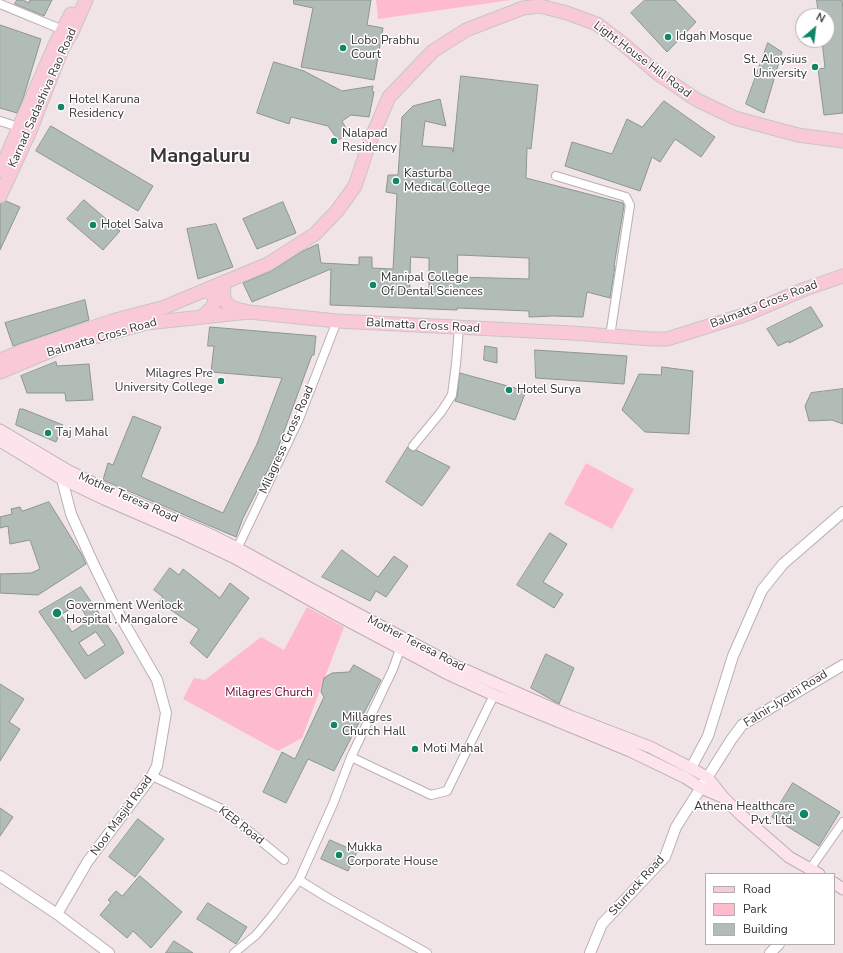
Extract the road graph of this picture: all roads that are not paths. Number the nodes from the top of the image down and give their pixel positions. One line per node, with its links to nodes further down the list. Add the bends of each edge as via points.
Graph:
1 (79, 0): 4 (main road)
2 (86, 0): 6 (main road, Karnad Sadashiva Rao Road)
3 (0, 4): 4 (street)
4 (63, 30): 6 (main road, via 55,45)
5 (0, 121): 6 (street)
6 (25, 129): 8 (main road); 10 (main road, Karnad Sadashiva Rao Road)
7 (843, 141): 12 (main road, Light House Hill Road, via 798,135 735,118 697,100 657,73 597,24 540,6 522,8 466,30 433,51 389,97 370,141 355,186 337,211 315,234 268,264)
8 (0, 171)
9 (556, 176): 18 (street, via 626,197 629,201)
10 (0, 196)
11 (843, 276): 18 (main road, Balmatta Cross Road, via 804,288 747,314 678,336 652,339)
12 (226, 281): 13 (main road, Light House Hill Road); 14 (main road, via 223,295 227,303 235,310)
13 (203, 291): 15 (main road, via 212,292 215,302); 19 (main road, Light House Hill Road, via 165,307 100,325)
14 (249, 312): 15 (main road, Balmatta Cross Road); 16 (main road, Balmatta Cross Road)
15 (201, 317): 20 (main road, Balmatta Cross Road, via 147,323 62,346)
16 (337, 322): 17 (main road, Balmatta Cross Road); 26 (street, Milagress Cross Road, via 299,419)
17 (459, 328): 18 (main road, Balmatta Cross Road); 23 (street, via 452,395)
18 (610, 336)
19 (0, 360)
20 (0, 372)
21 (0, 430): 24 (main road, Mother Teresa Road)
22 (0, 441): 24 (main road)
23 (413, 446)
24 (65, 475): 26 (main road, via 104,499); 34 (street, Noor Masjid Road, via 71,514 112,602 157,680 166,713 157,766)
25 (843, 512): 33 (street, via 783,564 762,590 733,656 708,736)
26 (235, 553): 27 (main road, via 339,616); 30 (main road, Mother Teresa Road, via 322,595 454,665 572,717)
27 (400, 649): 29 (main road); 31 (street)
28 (843, 665): 35 (street, Falnir-Jyothi Road, via 742,726)
29 (494, 695): 31 (street, via 447,791 431,795); 32 (main road)
30 (650, 747): 32 (main road); 33 (main road, Mother Teresa Road)
31 (351, 757): 40 (street)
32 (646, 759): 35 (main road, via 686,778)
33 (691, 768): 35 (main road, Mother Teresa Road)
34 (152, 776): 37 (street, KEB Road, via 222,809); 41 (street, Noor Masjid Road, via 88,861)
35 (705, 783): 38 (main road, Mother Teresa Road, via 789,858); 46 (street, Sturrock Road, via 676,827 665,857 602,924)
36 (843, 822): 38 (street)
37 (284, 860)
38 (814, 871)
39 (0, 876): 41 (street)
40 (299, 880): 44 (street, via 256,935); 45 (street)
41 (57, 914): 43 (street)
42 (778, 945): 47 (street)
43 (109, 953)
44 (234, 953)
45 (427, 953)
46 (590, 953)
47 (770, 953)

